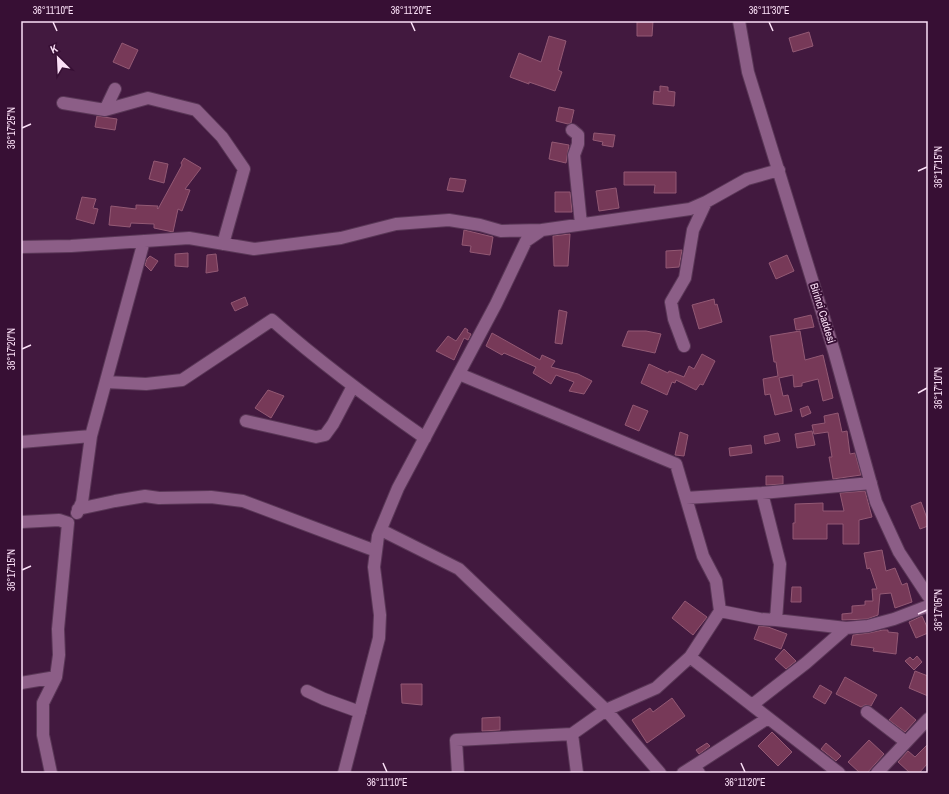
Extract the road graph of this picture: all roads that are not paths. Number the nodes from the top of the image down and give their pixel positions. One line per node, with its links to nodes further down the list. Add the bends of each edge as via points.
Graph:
1 (739, 21): 6 (street, Birinci Caddesi, via 748,72)
2 (115, 89): 4 (street)
3 (63, 103): 4 (street)
4 (105, 110): 11 (street, via 148,98 196,110 222,137 244,169)
5 (572, 130): 8 (street, via 578,135 580,150 574,155)
6 (779, 170): 7 (street, via 747,179); 21 (street, Birinci Caddesi)
7 (706, 202): 8 (street, via 690,209); 13 (street, via 693,230 685,278 671,302)
8 (581, 224): 9 (street)
9 (542, 230): 11 (street, via 501,231 449,220 396,224 341,238 254,249); 14 (street, via 526,240)
10 (144, 241): 11 (street, via 189,238); 12 (street); 15 (street)
11 (223, 244)
12 (21, 247)
13 (684, 346)
14 (459, 374): 19 (street); 23 (street, via 676,464)
15 (106, 382): 16 (street, via 146,384 182,380 272,320); 18 (street)
16 (353, 386): 17 (street, via 325,435 316,437); 19 (street)
17 (246, 421)
18 (91, 436): 20 (street); 24 (street, via 82,502)
19 (425, 438): 27 (street, via 398,488)
20 (21, 442)
21 (871, 483): 22 (street); 29 (street, Birinci Caddesi, via 876,502 899,552)
22 (762, 493): 23 (street); 32 (street, via 780,564)
23 (686, 498): 31 (street, via 703,556 716,581)
24 (78, 510): 26 (street, via 76,516); 28 (street, via 146,496 224,498 243,501)
25 (21, 522): 26 (street, via 59,520)
26 (68, 523): 35 (street)
27 (381, 530): 28 (street); 39 (street, via 459,569)
28 (376, 551): 40 (street, via 374,567 380,615 379,638)
29 (928, 596)
30 (928, 606): 33 (street, via 868,626)
31 (720, 611): 32 (street); 34 (street)
32 (776, 620): 33 (street)
33 (846, 628): 38 (street, via 806,664)
34 (690, 657): 38 (street); 39 (street, via 656,688)
35 (56, 677): 36 (street); 47 (street, via 43,703 43,735)
36 (21, 683)
37 (307, 690): 40 (street)
38 (752, 705): 42 (street)
39 (606, 710): 44 (street); 51 (street)
40 (360, 712): 48 (street)
41 (867, 712): 45 (street)
42 (768, 718): 46 (street); 53 (street)
43 (928, 719): 45 (street)
44 (572, 734): 49 (street, via 456,740); 50 (street)
45 (906, 742): 54 (street)
46 (697, 769): 52 (street)
47 (51, 773)
48 (344, 773)
49 (458, 773)
50 (577, 773)
51 (660, 773)
52 (683, 773)
53 (839, 773)
54 (877, 773)

